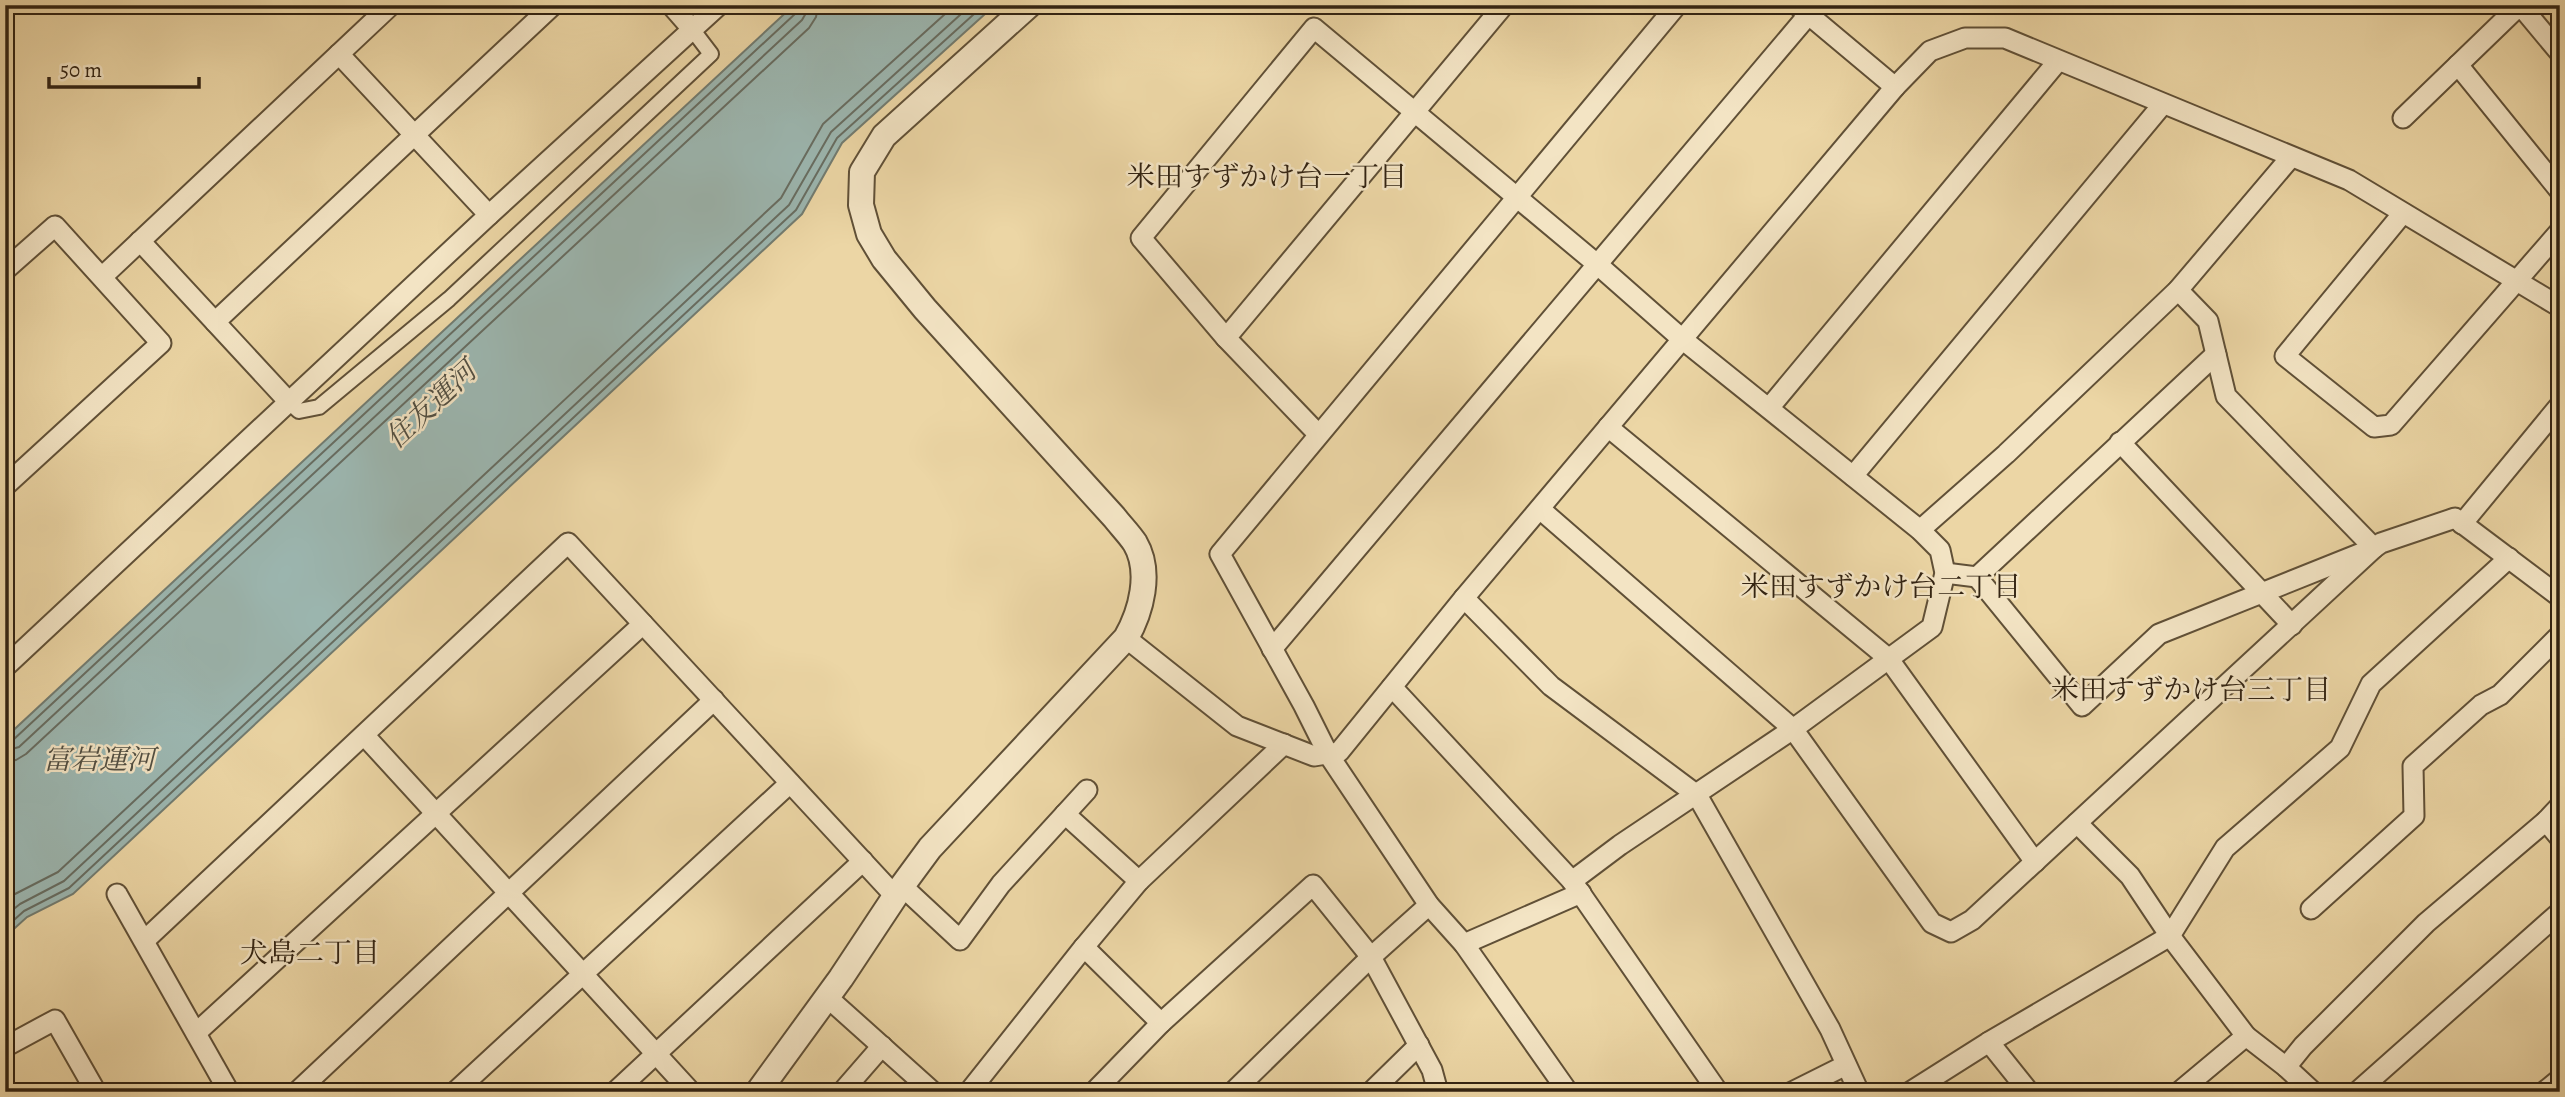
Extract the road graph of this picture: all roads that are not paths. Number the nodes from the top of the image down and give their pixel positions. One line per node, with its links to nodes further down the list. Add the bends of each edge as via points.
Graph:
1 (390, 5): 11 (street)
2 (553, 5): 18 (street)
3 (671, 5): 9 (street)
4 (719, 5): 9 (street)
5 (1029, 5): 57 (street, via 884,136 862,172 861,205 869,234 892,269 1136,545 1144,578 1136,621)
6 (1504, 5): 16 (street)
7 (1677, 5): 21 (street)
8 (1804, 8): 14 (street); 26 (street)
9 (692, 29): 23 (street); 36 (street, via 711,54 545,211 449,299 319,407 299,411)
10 (2560, 53): 13 (street, via 2520,5)
11 (339, 54): 18 (street); 25 (street)
12 (2058, 61): 14 (street, via 2005,37 1965,38 1930,51); 15 (street); 38 (street)
13 (2458, 65): 17 (street); 20 (street)
14 (1895, 87): 34 (street)
15 (2163, 104): 19 (street); 42 (street)
16 (1413, 113): 21 (street); 33 (street); 33 (street, via 1314,27 1142,238)
17 (2403, 118)
18 (415, 135): 23 (street); 32 (street)
19 (2291, 157): 22 (street, via 2349,180); 30 (street)
20 (2560, 191)
21 (1516, 197): 26 (street); 40 (street)
22 (2403, 214): 29 (street); 29 (street, via 2285,356 2374,427 2391,425)
23 (489, 215): 36 (street)
24 (2560, 231): 29 (street)
25 (140, 241): 28 (street); 32 (street)
26 (1598, 265): 34 (street); 58 (street)
27 (5, 270): 28 (street, via 55,226)
28 (102, 277): 43 (street, via 161,343)
29 (2515, 280): 31 (street)
30 (2178, 290): 35 (street, via 2208,321); 46 (street)
31 (2560, 307)
32 (215, 322): 36 (street)
33 (1226, 338): 40 (street)
34 (1682, 339): 38 (street); 39 (street)
35 (2216, 354): 41 (street); 47 (street, via 2226,396)
36 (289, 402): 60 (street)
37 (2560, 405): 45 (street)
38 (1769, 408): 42 (street)
39 (1608, 427): 44 (street); 59 (street)
40 (1318, 434): 58 (street, via 1220,554)
41 (2120, 442): 50 (street); 51 (street)
42 (1853, 476): 46 (street)
43 (5, 486)
44 (1539, 509): 53 (street); 63 (street)
45 (2462, 524): 47 (street, via 2455,518); 48 (street)
46 (1920, 530): 49 (street, via 1940,550)
47 (2374, 548): 51 (street); 55 (street)
48 (2509, 558): 52 (street); 86 (street, via 2371,684 2340,748 2225,848)
49 (1945, 573): 50 (street); 59 (street, via 1932,627)
50 (1977, 577): 51 (street, via 2082,706 2159,634)
51 (2262, 591): 55 (street)
52 (2560, 597)
53 (1464, 598): 61 (street); 69 (street, via 1552,686)
54 (643, 624): 62 (street); 64 (street, via 568,543); 71 (street)
55 (2292, 625): 74 (street)
56 (2560, 635): 84 (street, via 2500,695 2480,705 2413,765 2414,817)
57 (1126, 638): 65 (street, via 1237,726); 80 (street, via 930,848)
58 (1272, 649): 66 (street)
59 (1888, 658): 63 (street); 77 (street)
60 (5, 667)
61 (1392, 687): 66 (street, via 1339,752); 79 (street)
62 (714, 701): 67 (street); 81 (street)
63 (1793, 729): 69 (street); 77 (street, via 1932,923 1951,933 1972,920)
64 (364, 734): 71 (street); 87 (street)
65 (1284, 744): 66 (street, via 1314,756); 78 (street)
66 (1328, 754): 83 (street)
67 (790, 783): 76 (street); 91 (street)
68 (1087, 790): 72 (street)
69 (1697, 795): 79 (street, via 1620,845); 101 (street)
70 (2560, 806): 73 (street)
71 (436, 813): 81 (street); 94 (street)
72 (1065, 814): 78 (street); 80 (street, via 1001,884 960,940)
73 (2546, 821): 75 (street); 102 (street, via 2426,923)
74 (2077, 823): 77 (street); 86 (street, via 2130,876)
75 (2560, 838)
76 (863, 862): 80 (street); 100 (street)
77 (2035, 862)
78 (1139, 881): 89 (street)
79 (1577, 887): 88 (street); 118 (street)
80 (898, 891): 92 (street)
81 (509, 893): 91 (street); 105 (street)
82 (117, 894): 87 (street)
83 (1429, 905): 88 (street); 90 (street)
84 (2311, 909)
85 (2560, 912): 125 (street)
86 (2170, 936): 95 (street); 96 (street)
87 (144, 941): 94 (street)
88 (1464, 944): 117 (street)
89 (1084, 947): 93 (street); 112 (street)
90 (1371, 957): 93 (street, via 1313,885); 97 (street); 114 (street)
91 (583, 974): 100 (street); 106 (street)
92 (827, 997): 99 (street); 109 (street)
93 (1161, 1023): 113 (street)
94 (196, 1033): 104 (street)
95 (2246, 1036): 102 (street); 123 (street)
96 (1989, 1042): 121 (street); 122 (street)
97 (1419, 1045): 115 (street); 116 (street)
98 (5, 1046): 103 (street, via 55,1020)
99 (882, 1046): 110 (street); 111 (street)
100 (656, 1054): 107 (street); 108 (street)
101 (1846, 1065): 119 (street); 120 (street)
102 (2286, 1067): 124 (street)
103 (96, 1092)
104 (229, 1092)
105 (297, 1092)
106 (455, 1092)
107 (615, 1092)
108 (691, 1092)
109 (758, 1092)
110 (842, 1092)
111 (933, 1092)
112 (969, 1092)
113 (1094, 1092)
114 (1233, 1092)
115 (1371, 1092)
116 (1438, 1092)
117 (1568, 1092)
118 (1718, 1092)
119 (1792, 1092)
120 (1859, 1092)
121 (1910, 1092)
122 (2029, 1092)
123 (2179, 1092)
124 (2313, 1092)
125 (2357, 1092)

